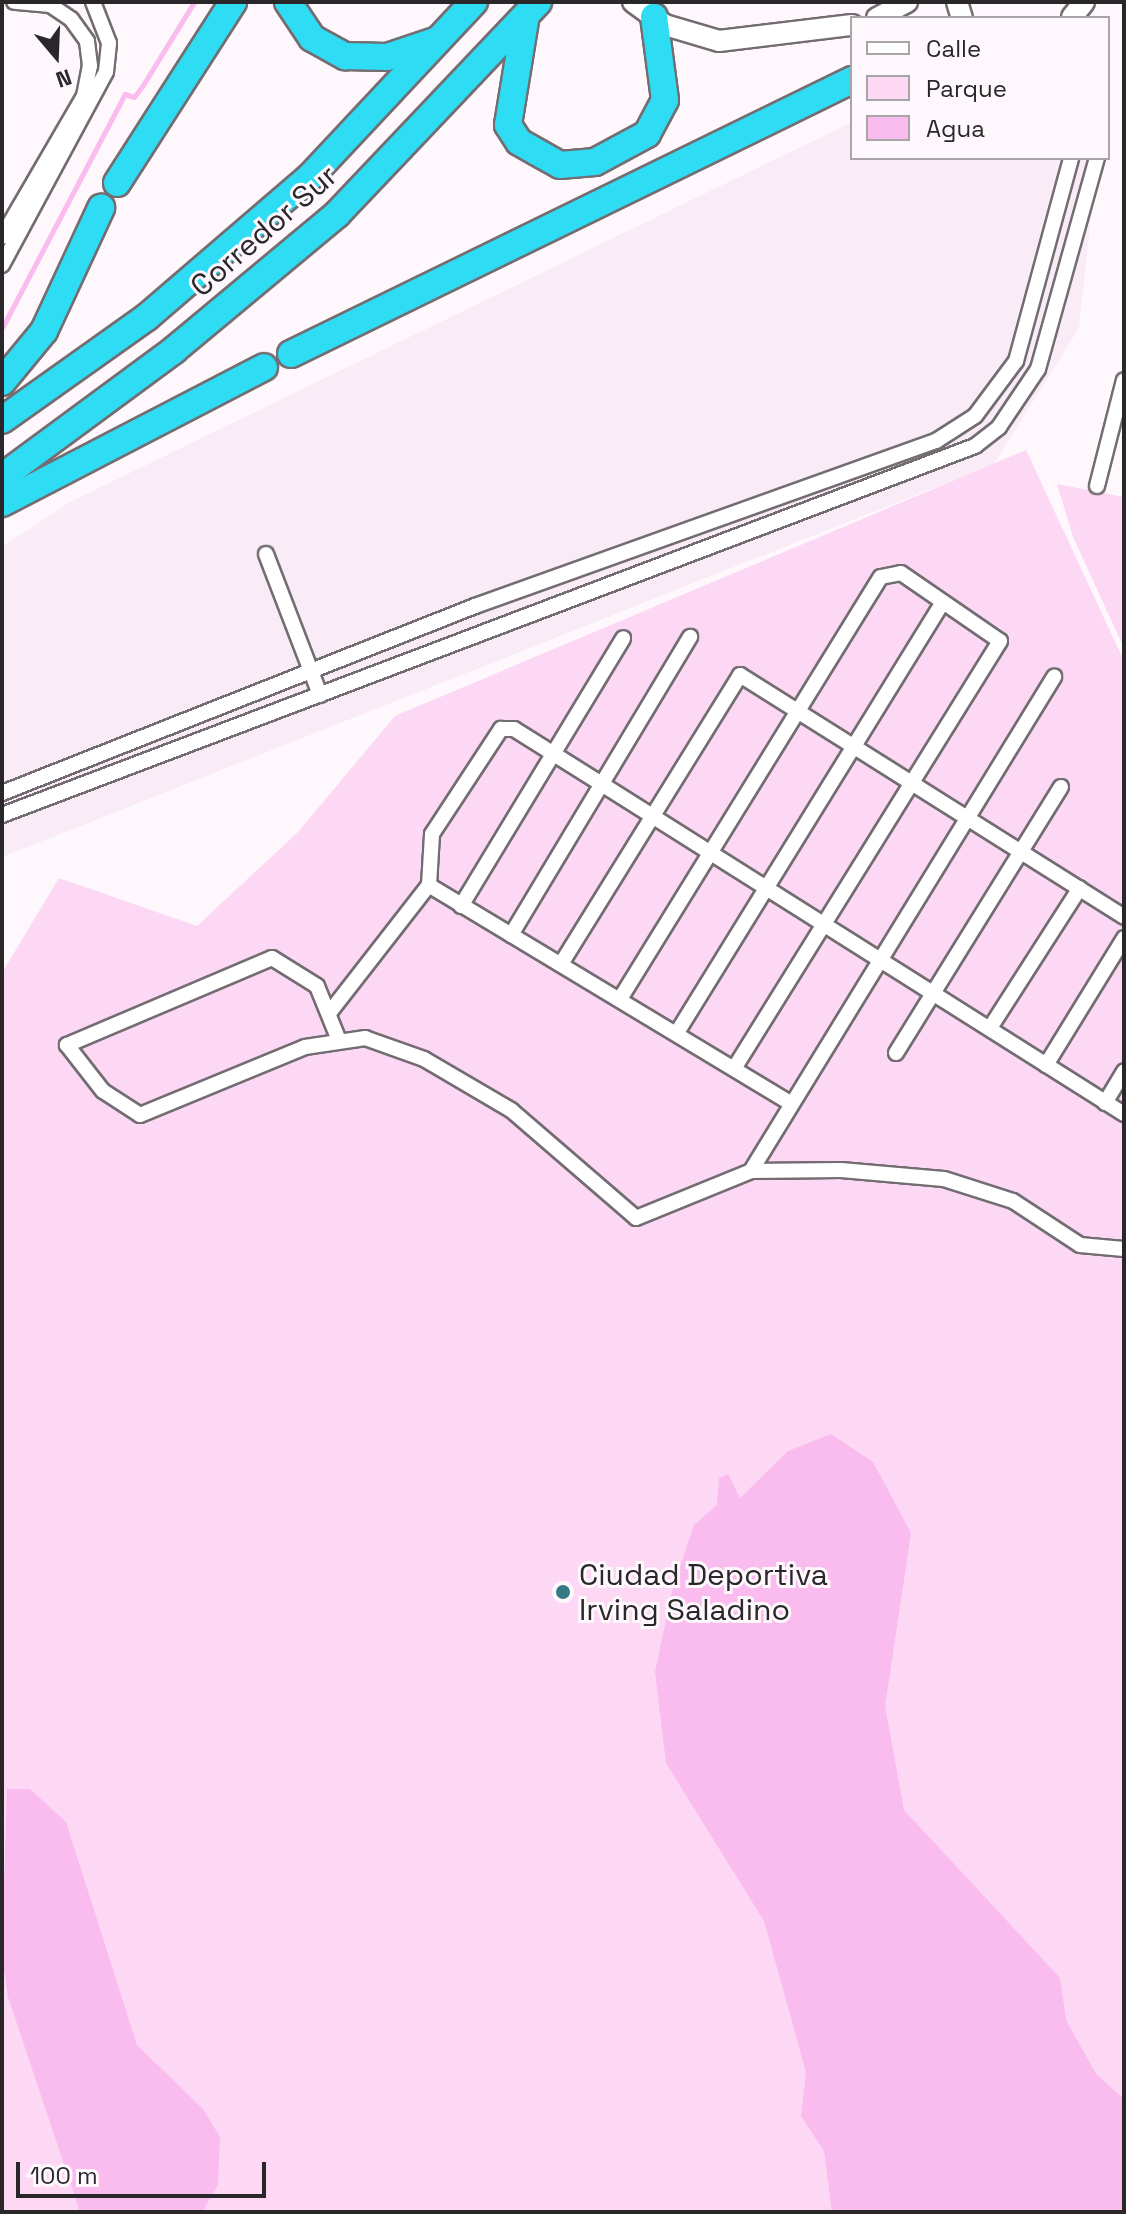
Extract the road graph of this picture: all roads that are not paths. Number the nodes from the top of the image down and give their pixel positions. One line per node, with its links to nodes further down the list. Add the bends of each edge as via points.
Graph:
1 (14, 2): 7 (street)
2 (93, 2): 19 (street, via 109,43 106,72)
3 (233, 2): 16 (highway)
4 (288, 2): 12 (highway, via 312,38 345,56 387,57)
5 (474, 2): 12 (highway, Corredor Sur)
6 (907, 2): 10 (main road)
7 (47, 3): 18 (street, via 87,41 84,96)
8 (532, 9): 9 (highway, via 508,125 519,142 560,165 595,162 647,134 665,100); 26 (highway, Corredor Sur, via 337,214 174,350)
9 (644, 10): 11 (main road, via 692,37 719,41)
10 (881, 16)
11 (850, 25)
12 (442, 38): 25 (highway, Corredor Sur, via 298,187 147,317)
13 (850, 81): 20 (highway)
14 (1070, 160): 30 (street, via 1016,361 975,416 936,441)
15 (1096, 160): 32 (street, via 1038,369 999,427 944,463)
16 (117, 183)
17 (101, 208): 23 (highway, via 44,331)
18 (2, 237)
19 (2, 265)
20 (291, 354)
21 (264, 367): 28 (highway)
22 (1124, 380): 24 (street)
23 (2, 382)
24 (1119, 416): 27 (street)
25 (2, 420)
26 (2, 477)
27 (1097, 486)
28 (2, 503)
29 (266, 554): 35 (street)
30 (492, 601): 32 (street); 35 (street)
31 (943, 602): 38 (street, via 901,573 881,577); 39 (street); 41 (street, via 1000,641)
32 (501, 627): 37 (street)
33 (690, 637): 42 (street)
34 (623, 638): 40 (street)
35 (311, 672): 37 (street); 44 (street)
36 (1054, 677): 47 (street)
37 (320, 695): 45 (street)
38 (797, 712): 39 (street); 46 (street, via 740,675); 49 (street)
39 (854, 747): 41 (street); 52 (street)
40 (552, 753): 42 (street); 50 (street, via 514,729 494,735 432,834); 53 (street)
41 (912, 782): 47 (street); 55 (street)
42 (600, 783): 46 (street); 56 (street)
43 (1061, 787): 48 (street)
44 (2, 793)
45 (2, 815)
46 (652, 816): 49 (street); 59 (street)
47 (968, 817): 48 (street); 58 (street)
48 (1023, 850): 51 (street); 60 (street)
49 (711, 853): 52 (street); 61 (street)
50 (429, 885): 53 (street); 62 (street)
51 (1080, 888): 54 (street); 63 (street)
52 (765, 891): 55 (street); 64 (street)
53 (461, 906): 56 (street)
54 (1124, 917)
55 (823, 924): 58 (street); 68 (street)
56 (511, 935): 59 (street)
57 (1124, 938): 67 (street)
58 (879, 959): 60 (street); 70 (street)
59 (561, 964): 61 (street)
60 (935, 994): 63 (street); 66 (street)
61 (620, 999): 64 (street)
62 (330, 1012): 65 (street); 65 (street, via 306,973 272,958 67,1045 103,1091 140,1115)
63 (990, 1028): 67 (street)
64 (678, 1031): 68 (street)
65 (338, 1038): 73 (street, via 365,1038 424,1059 511,1110 636,1218)
66 (896, 1053)
67 (1046, 1065): 71 (street)
68 (735, 1067): 70 (street)
69 (1124, 1071): 71 (street)
70 (790, 1103): 73 (street)
71 (1105, 1103): 72 (street)
72 (1124, 1114)
73 (751, 1171): 74 (street, via 944,1179 1013,1201 1080,1245)
74 (1124, 1249)

